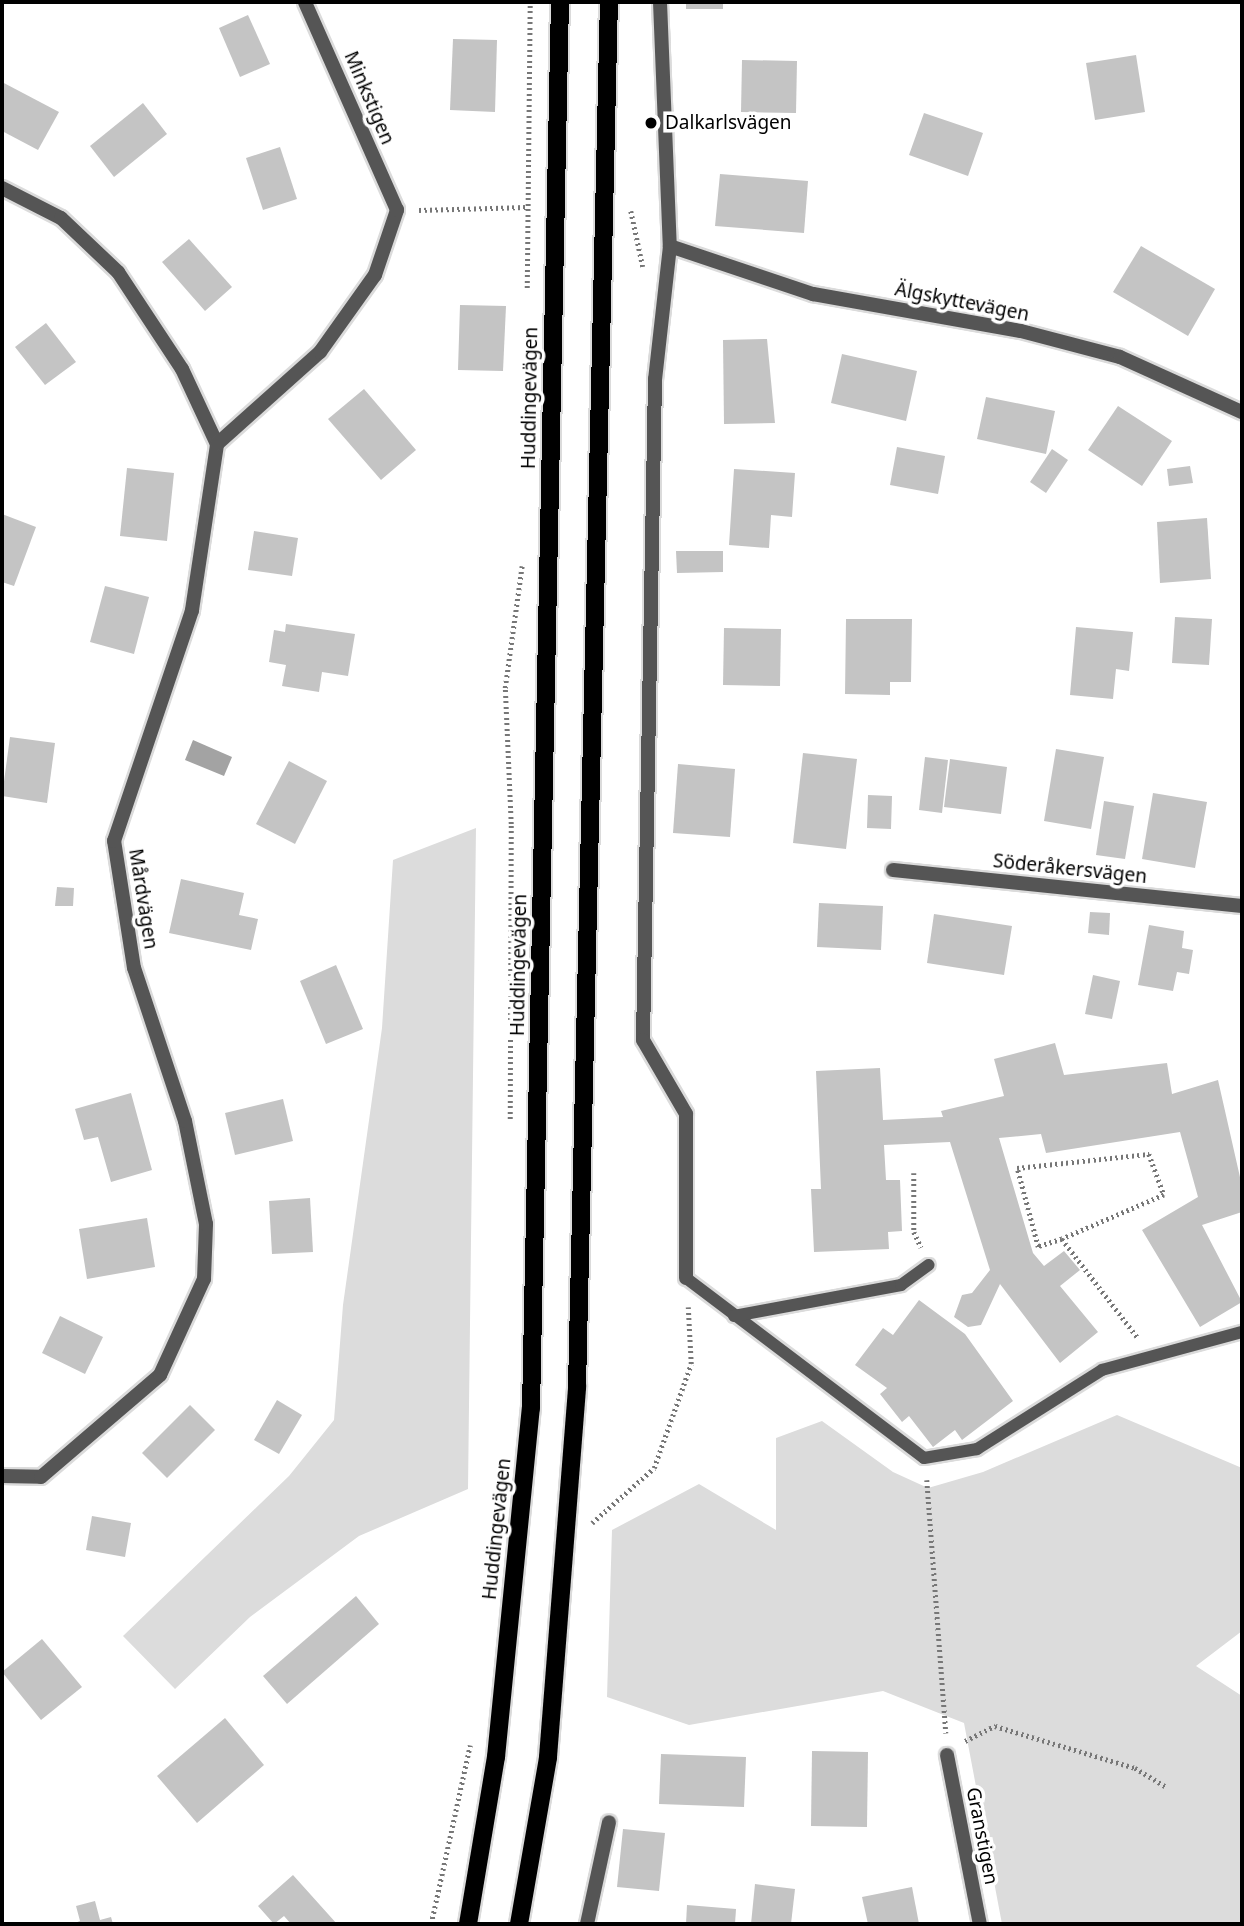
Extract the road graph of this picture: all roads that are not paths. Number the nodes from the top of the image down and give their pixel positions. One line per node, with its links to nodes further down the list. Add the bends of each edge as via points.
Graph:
1 (304, 2): 8 (street, Minkstigen, via 397,210 375,275 320,352)
2 (560, 2): 18 (main road, Huddingevägen, via 531,1408 496,1757)
3 (609, 2): 19 (main road, via 576,1387 548,1757)
4 (660, 2): 6 (street)
5 (2, 188): 8 (street, via 61,218 118,272 182,369)
6 (670, 246): 7 (street, Älgskyttevägen, via 813,294 1021,331 1120,357); 12 (street, via 656,368 643,1040 686,1114)
7 (1242, 412)
8 (217, 444): 15 (street, Mårdvägen, via 192,610 114,841 134,968 185,1121 206,1224 204,1279 160,1375 41,1478)
9 (893, 870): 10 (street, Söderåkersvägen)
10 (1242, 906)
11 (929, 1265): 13 (lane, via 901,1285)
12 (686, 1278): 13 (lane)
13 (734, 1316): 14 (lane, via 924,1458 977,1449 1102,1370)
14 (1242, 1332)
15 (2, 1476)
16 (947, 1755): 21 (street, Granstigen)
17 (609, 1822): 20 (street)
18 (468, 1924)
19 (519, 1924)
20 (587, 1924)
21 (979, 1924)

